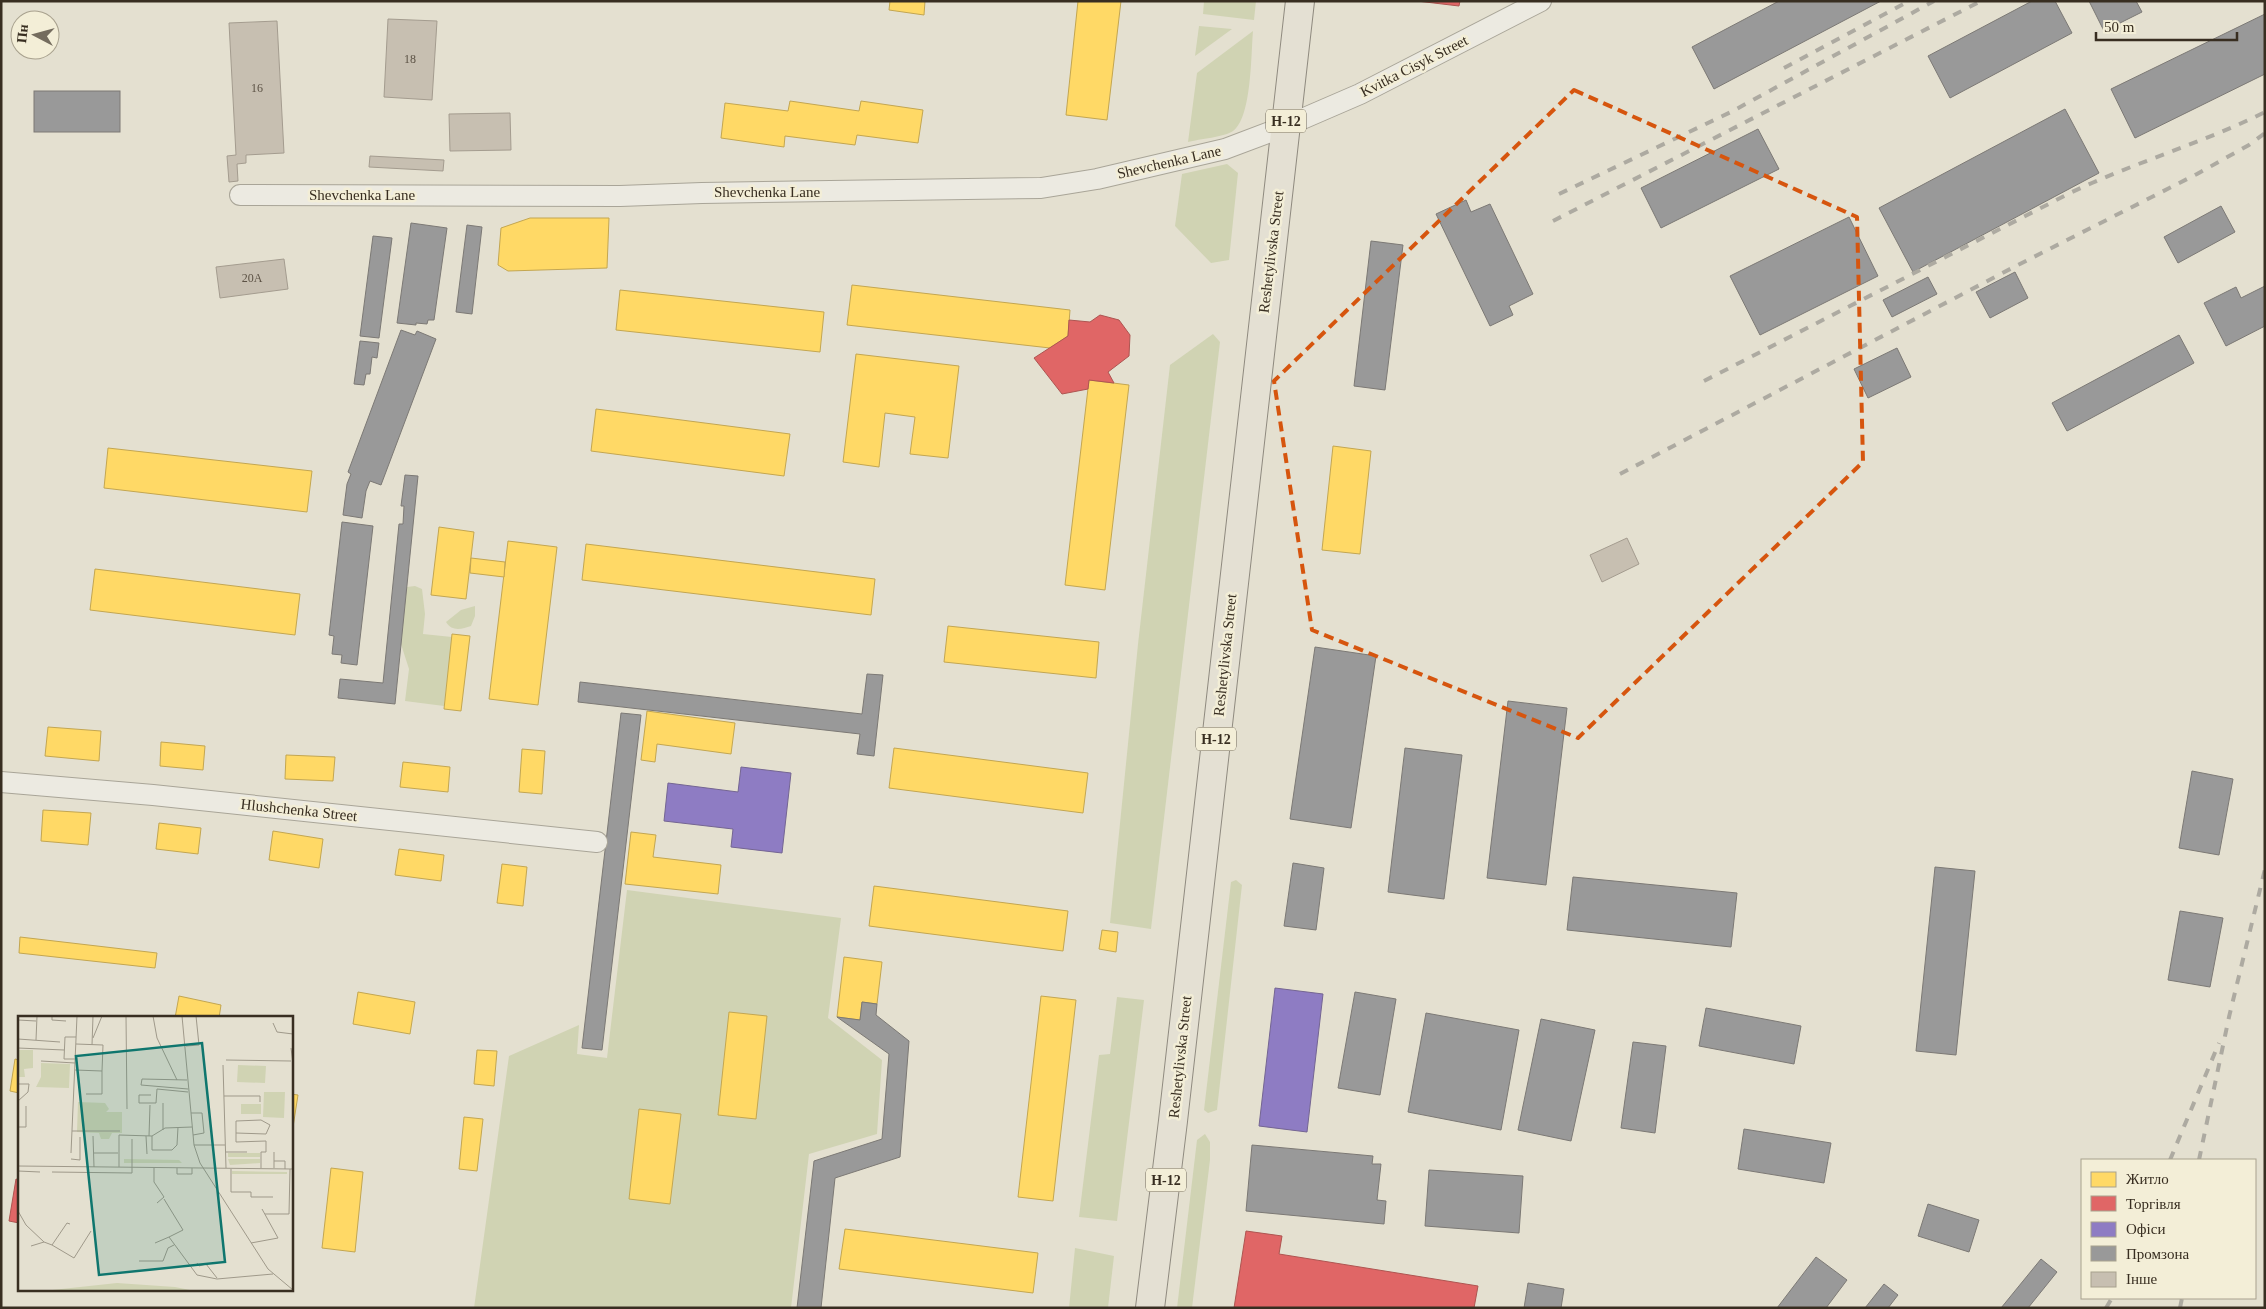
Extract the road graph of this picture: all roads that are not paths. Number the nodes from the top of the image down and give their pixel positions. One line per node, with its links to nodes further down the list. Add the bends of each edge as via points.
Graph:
1 (1300, 1): 3 (main road, Reshetylivska Street / Н-12)
2 (1541, 1): 3 (street, Kvitka Cisyk Street, via 1360,94)
3 (1286, 126): 4 (street, Shevchenka Lane, via 1217,151 1097,179 1041,188 610,196); 7 (main road, Reshetylivska Street / Н-12)
4 (240, 194)
5 (1, 782): 6 (street, Hlushchenka Street)
6 (596, 842)
7 (1150, 1308)

